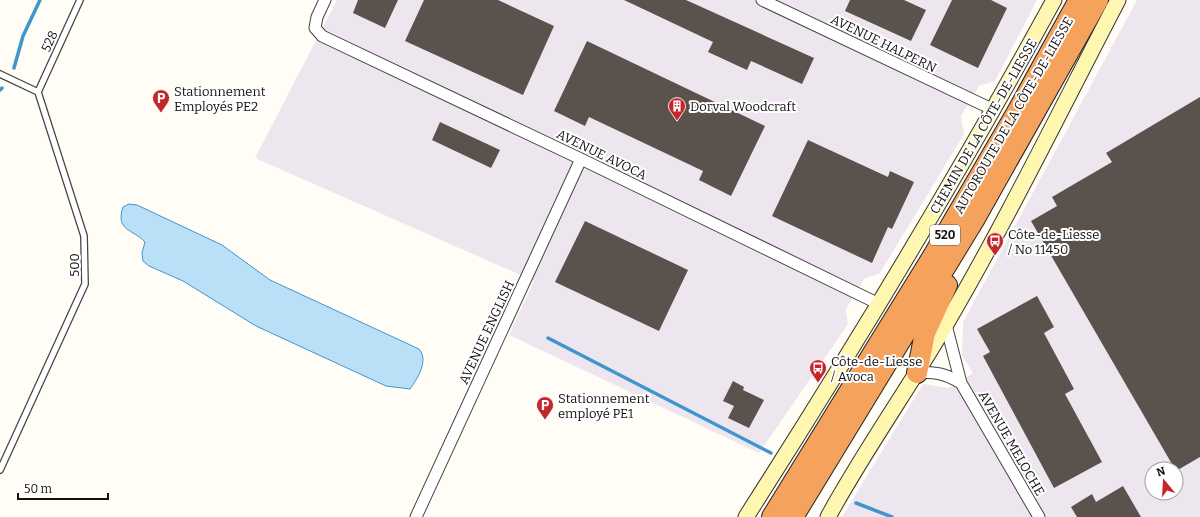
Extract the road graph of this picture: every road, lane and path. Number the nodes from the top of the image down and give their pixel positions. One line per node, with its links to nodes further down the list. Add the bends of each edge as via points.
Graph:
1 (80, 0): 9 (lane, 528)
2 (325, 0): 11 (street, AVENUE AVOCA, via 315,28 322,36)
3 (762, 0): 10 (street, AVENUE HALPERN)
4 (1054, 0): 10 (main road, CHEMIN DE LA CÔTE-DE-LIESSE)
5 (1079, 0): 20 (highway, AUTOROUTE DE LA CÔTE-DE-LIESSE / 520, via 937,249)
6 (1098, 0): 12 (highway, AUTOROUTE DE LA CÔTE-DE-LIESSE / 520)
7 (1118, 0): 14 (main road)
8 (0, 74): 9 (lane)
9 (38, 92): 17 (lane, 500, via 84,236 85,284)
10 (994, 110): 13 (main road, CHEMIN DE LA CÔTE-DE-LIESSE)
11 (581, 159): 13 (street, AVENUE AVOCA); 18 (street, AVENUE ENGLISH)
12 (974, 220): 15 (highway, via 925,333); 21 (highway, AUTOROUTE DE LA CÔTE-DE-LIESSE / 520)
13 (879, 304): 19 (main road, CHEMIN DE LA CÔTE-DE-LIESSE)
14 (946, 325): 15 (main road); 16 (street, AVENUE MELOCHE)
15 (917, 373): 16 (street, AVENUE MELOCHE, via 940,373); 22 (main road)
16 (961, 383): 23 (street, AVENUE MELOCHE)
17 (0, 470)
18 (416, 517)
19 (746, 517)
20 (772, 517)
21 (793, 517)
22 (828, 517)
23 (1039, 517)

